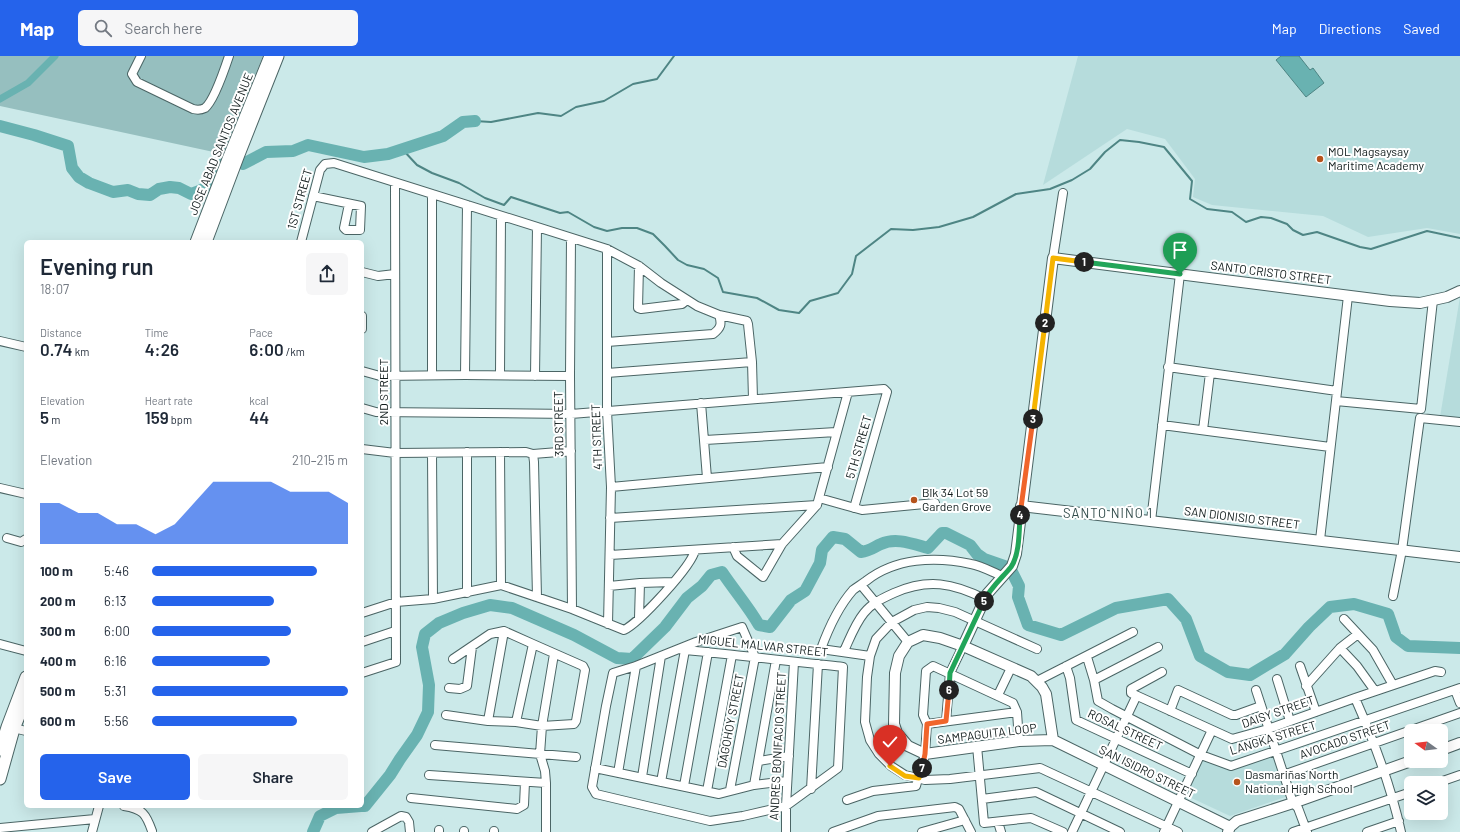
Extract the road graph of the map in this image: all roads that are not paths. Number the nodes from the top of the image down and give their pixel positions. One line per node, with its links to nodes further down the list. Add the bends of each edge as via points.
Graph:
1 (141, 56): 2 (street, via 132,74 137,82 198,110 205,108 212,99)
2 (229, 56)
3 (270, 56): 5 (main road, JOSE ABAD SANTOS AVENUE)
4 (278, 56): 5 (main road, JOSE ABAD SANTOS AVENUE)
5 (233, 158): 6 (main road, JOSE ABAD SANTOS AVENUE)
6 (228, 171): 16 (main road, JOSE ABAD SANTOS AVENUE); 17 (main road, JOSE ABAD SANTOS AVENUE)
7 (395, 183): 9 (street); 10 (street, 1ST STREET, via 334,163 324,164); 23 (street, 2ND STREET)
8 (1063, 193): 20 (street)
9 (432, 194): 12 (street); 39 (street)
10 (313, 196): 11 (street); 18 (street, 1ST STREET)
11 (348, 204)
12 (467, 205): 13 (street); 40 (street)
13 (501, 216): 14 (street); 41 (street)
14 (537, 227): 15 (street); 42 (street)
15 (571, 238): 19 (street); 43 (street, 3RD STREET)
16 (197, 240)
17 (207, 240)
18 (302, 240)
19 (607, 250): 21 (street); 31 (street, 4TH STREET)
20 (1053, 258): 24 (street, SANTO CRISTO STREET); 73 (street)
21 (639, 266): 27 (street); 27 (street, via 638,308 682,304)
22 (364, 272): 23 (street, via 378,276)
23 (395, 274): 38 (street, 2ND STREET)
24 (1180, 274): 26 (street, SANTO CRISTO STREET); 34 (street)
25 (1460, 291): 28 (street, SANTO CRISTO STREET)
26 (1348, 296): 28 (street, SANTO CRISTO STREET, via 1420,303); 44 (street)
27 (687, 300): 29 (street)
28 (1433, 300): 47 (street, via 1421,409)
29 (719, 315): 31 (street, via 722,324 713,334); 33 (street, via 747,321)
30 (0, 341): 32 (street)
31 (607, 342): 37 (street, 4TH STREET)
32 (24, 347)
33 (752, 362): 37 (street); 46 (street)
34 (1168, 367): 36 (street); 54 (street)
35 (364, 372): 38 (street, via 380,376)
36 (1210, 372): 44 (street); 55 (street)
37 (607, 373): 50 (street, 4TH STREET)
38 (396, 375): 39 (street); 51 (street, 2ND STREET)
39 (432, 375): 40 (street)
40 (465, 375): 41 (street)
41 (500, 375): 42 (street)
42 (535, 376): 43 (street)
43 (570, 376): 52 (street, 3RD STREET)
44 (1337, 391): 47 (street)
45 (848, 392): 46 (street); 56 (street); 74 (street, 5TH STREET, via 881,389 887,392)
46 (753, 399): 48 (street)
47 (1336, 400): 58 (street)
48 (701, 403): 50 (street); 57 (street)
49 (364, 409): 51 (street, via 376,412)
50 (607, 411): 52 (street); 69 (street, 4TH STREET)
51 (396, 412): 52 (street); 63 (street, 2ND STREET)
52 (571, 414): 62 (street, 3RD STREET)
53 (1460, 422): 83 (street, via 1420,418)
54 (1162, 425): 55 (street); 76 (street)
55 (1203, 430): 58 (street)
56 (836, 432): 57 (street); 66 (street)
57 (705, 440): 67 (street)
58 (1330, 447): 79 (street)
59 (364, 449): 63 (street)
60 (467, 452): 61 (street); 64 (street); 92 (street)
61 (500, 452): 65 (street); 89 (street)
62 (571, 452): 65 (street); 99 (street, 3RD STREET)
63 (395, 453): 64 (street); 97 (street, 2ND STREET)
64 (432, 453): 95 (street)
65 (533, 454): 94 (street)
66 (828, 467): 67 (street); 71 (street)
67 (707, 478): 69 (street)
68 (0, 488): 70 (street)
69 (611, 488): 75 (street, 4TH STREET)
70 (24, 494)
71 (818, 502): 74 (street); 75 (street); 80 (street)
72 (935, 504): 74 (street, via 862,510)
73 (1022, 506): 76 (street, SAN DIONISIO STREET); 86 (street, via 1016,554 1012,566)
74 (854, 508)
75 (610, 518): 84 (street, 4TH STREET)
76 (1151, 521): 79 (street, SAN DIONISIO STREET)
77 (7, 538): 78 (street, via 21,542)
78 (24, 540)
79 (1320, 540): 83 (street, SAN DIONISIO STREET)
80 (782, 544): 81 (street); 81 (street, via 763,578 737,556)
81 (733, 547): 82 (street)
82 (695, 550): 84 (street); 87 (street, via 691,561)
83 (1402, 550): 85 (street, SAN DIONISIO STREET); 93 (street)
84 (610, 555): 91 (street, 4TH STREET)
85 (1460, 557)
86 (1003, 575): 90 (street, via 971,564 929,560 903,562 888,567); 96 (street)
87 (674, 582): 88 (street); 101 (street)
88 (640, 583): 91 (street); 101 (street)
89 (501, 585): 92 (street); 94 (street)
90 (860, 585): 98 (street); 121 (street, via 839,609 821,648)
91 (609, 586): 105 (street, 4TH STREET)
92 (466, 592): 95 (street)
93 (1393, 596)
94 (537, 597): 99 (street)
95 (432, 599): 97 (street)
96 (985, 599): 98 (street, via 952,586 925,583 908,587); 102 (street)
97 (396, 602): 100 (street); 106 (street, 2ND STREET)
98 (876, 602): 104 (street); 121 (street, via 864,613)
99 (572, 609): 105 (street)
100 (364, 611)
101 (639, 618): 105 (street, via 624,630)
102 (974, 620): 104 (street, via 955,612 927,607 914,610); 114 (street); 117 (street)
103 (1344, 620): 109 (street)
104 (892, 622): 111 (street); 126 (street, via 876,639)
105 (608, 624)
106 (395, 631): 110 (street); 137 (street, 2ND STREET, via 396,662)
107 (504, 631): 113 (street); 115 (street, via 490,634); 163 (street)
108 (1133, 632): 127 (street)
109 (1358, 634): 118 (street); 145 (street, via 1373,650)
110 (364, 641)
111 (908, 642): 114 (street, via 923,635 932,635); 185 (street, SAMPAGUITA LOOP, via 899,656 895,673 894,724 897,733 908,746)
112 (0, 644): 120 (street)
113 (532, 644): 123 (street); 167 (street)
114 (963, 646): 136 (street); 140 (street)
115 (472, 647): 129 (street); 147 (street, via 467,686 460,689)
116 (1158, 647): 142 (street)
117 (1037, 648)
118 (1340, 648): 146 (street); 150 (street)
119 (682, 649): 122 (street, MIGUEL MALVAR STREET); 125 (street); 128 (street, via 742,627); 206 (street)
120 (24, 650)
121 (844, 651): 126 (street)
122 (708, 652): 124 (street, MIGUEL MALVAR STREET); 209 (street)
123 (554, 654): 169 (street); 169 (street, via 583,666 585,670 574,724)
124 (732, 655): 128 (street, MIGUEL MALVAR STREET); 212 (street)
125 (661, 656): 133 (street); 200 (street)
126 (870, 656): 201 (street, via 865,722 870,740 890,766 905,776)
127 (1087, 656): 134 (street); 142 (street, LANGKA STREET)
128 (755, 657): 130 (street, MIGUEL MALVAR STREET); 211 (street, DAGOHOY STREET)
129 (454, 659)
130 (776, 660): 131 (street, MIGUEL MALVAR STREET); 189 (street)
131 (794, 662): 132 (street, MIGUEL MALVAR STREET); 187 (street, ANDRES BONIFACIO STREET)
132 (818, 664): 210 (street); 210 (street, MIGUEL MALVAR STREET, via 843,667 838,768)
133 (636, 666): 192 (street, via 613,673); 194 (street)
134 (1066, 666): 143 (street); 174 (street, ROSAL STREET, via 1076,720)
135 (1300, 666): 146 (street)
136 (1011, 668): 143 (street); 151 (street)
137 (364, 672)
138 (1162, 672): 152 (street, via 1131,689 1130,693)
139 (1440, 672): 145 (street, DAISY STREET, via 1435,671)
140 (950, 673): 151 (street); 164 (street); 168 (street, via 933,666 926,671 922,715)
141 (1277, 679): 165 (street)
142 (1094, 680): 162 (street, LANGKA STREET, via 1098,701)
143 (1037, 681): 175 (street, SAMPAGUITA LOOP, via 1046,694)
144 (24, 683): 170 (main road)
145 (1393, 685): 150 (street, DAISY STREET)
146 (1306, 686): 159 (street)
147 (449, 688)
148 (1458, 689): 155 (street); 166 (street, LANGKA STREET)
149 (1256, 690): 156 (street)
150 (1375, 691): 153 (street, DAISY STREET)
151 (998, 695): 158 (street, via 1013,702)
152 (1136, 697): 157 (street, DAISY STREET); 162 (street)
153 (1355, 698): 159 (street, DAISY STREET); 166 (street)
154 (24, 703): 170 (main road)
155 (1460, 703)
156 (1261, 706): 157 (street, via 1232,715 1178,690); 171 (street)
157 (1170, 711): 172 (street, DAISY STREET)
158 (1017, 712): 164 (street); 176 (street)
159 (1316, 712): 165 (street, DAISY STREET)
160 (1460, 713): 177 (street, AVOCADO STREET)
161 (446, 715): 163 (street)
162 (1127, 717): 174 (street); 186 (street, LANGKA STREET)
163 (488, 721): 167 (street)
164 (946, 721): 168 (street)
165 (1290, 721): 171 (street, DAISY STREET)
166 (1365, 721): 177 (street); 183 (street, LANGKA STREET)
167 (516, 722): 169 (street)
168 (927, 724): 185 (street)
169 (542, 726): 184 (street)
170 (11, 728): 173 (street); 182 (main road)
171 (1268, 729): 172 (street, DAISY STREET, via 1232,739); 183 (street)
172 (1212, 730): 186 (street)
173 (24, 731)
174 (1116, 739): 191 (street); 196 (street, ROSAL STREET)
175 (1053, 740): 176 (street, SAMPAGUITA LOOP); 191 (street, SAN ISIDRO STREET)
176 (1019, 741): 180 (street, SAMPAGUITA LOOP)
177 (1374, 743): 193 (street); 197 (street, AVOCADO STREET)
178 (1460, 743): 181 (street)
179 (434, 745): 184 (street)
180 (977, 746): 185 (street, SAMPAGUITA LOOP); 198 (street)
181 (1448, 747)
182 (2, 750): 202 (main road)
183 (1276, 751): 186 (street, LANGKA STREET, via 1231,766); 197 (street)
184 (540, 754): 188 (street); 207 (street)
185 (925, 754): 201 (street)
186 (1201, 755): 196 (street)
187 (789, 756): 189 (street); 204 (street, ANDRES BONIFACIO STREET)
188 (576, 757)
189 (759, 761): 208 (street)
190 (1404, 763): 193 (street)
191 (1104, 765): 213 (street); 219 (street, SAN ISIDRO STREET)
192 (595, 768): 194 (street); 221 (street, via 592,788 596,794 710,821)
193 (1384, 770): 216 (street); 220 (street)
194 (618, 773): 200 (street)
195 (429, 774): 205 (street)
196 (1192, 774): 219 (street)
197 (1283, 774): 220 (street)
198 (980, 775): 201 (street, via 950,779); 213 (street, via 1040,768); 217 (street)
199 (1460, 775): 203 (street)
200 (642, 777): 206 (street)
201 (919, 778): 218 (street, via 914,786 872,791)
202 (0, 779)
203 (1448, 779)
204 (787, 781): 208 (street); 221 (street, ANDRES BONIFACIO STREET)
205 (525, 782): 207 (street); 215 (street, via 524,805 517,808)
206 (661, 782): 209 (street)
207 (546, 783): 238 (street)
208 (754, 785): 211 (street)
209 (684, 786): 212 (street)
210 (811, 789): 221 (street)
211 (730, 790): 212 (street, via 720,794)
212 (707, 791)
213 (1091, 792): 224 (street); 231 (street)
214 (1404, 794): 216 (street)
215 (411, 798)
216 (1392, 798): 227 (street); 233 (street)
217 (982, 799): 224 (street, via 1036,792); 228 (street, via 984,823)
218 (847, 800)
219 (1178, 802): 231 (street); 232 (street, SAN ISIDRO STREET)
220 (1293, 803): 232 (street, via 1237,821); 233 (street, via 1298,808)
221 (786, 806): 239 (street, ANDRES BONIFACIO STREET)
222 (98, 808): 225 (street)
223 (132, 808): 234 (street, via 141,810 148,819)
224 (1081, 813): 245 (street); 246 (street)
225 (95, 819): 229 (street); 235 (street)
226 (965, 820): 230 (street, via 955,807 878,816); 241 (street); 242 (street)
227 (1399, 821): 249 (street); 250 (street)
228 (998, 822): 243 (street); 244 (street, via 1031,818)
229 (0, 828)
230 (857, 828): 240 (street)
231 (1165, 829): 247 (street)
232 (1229, 829)
233 (1307, 830): 248 (street)
234 (152, 831)
235 (92, 832)
236 (372, 832): 237 (street, via 401,816 406,817 409,822)
237 (410, 832)
238 (546, 832)
239 (786, 832)
240 (833, 832)
241 (922, 832)
242 (971, 832)
243 (1001, 832)
244 (1063, 832)
245 (1072, 832)
246 (1120, 832)
247 (1178, 832)
248 (1293, 832)
249 (1367, 832)
250 (1401, 832)

